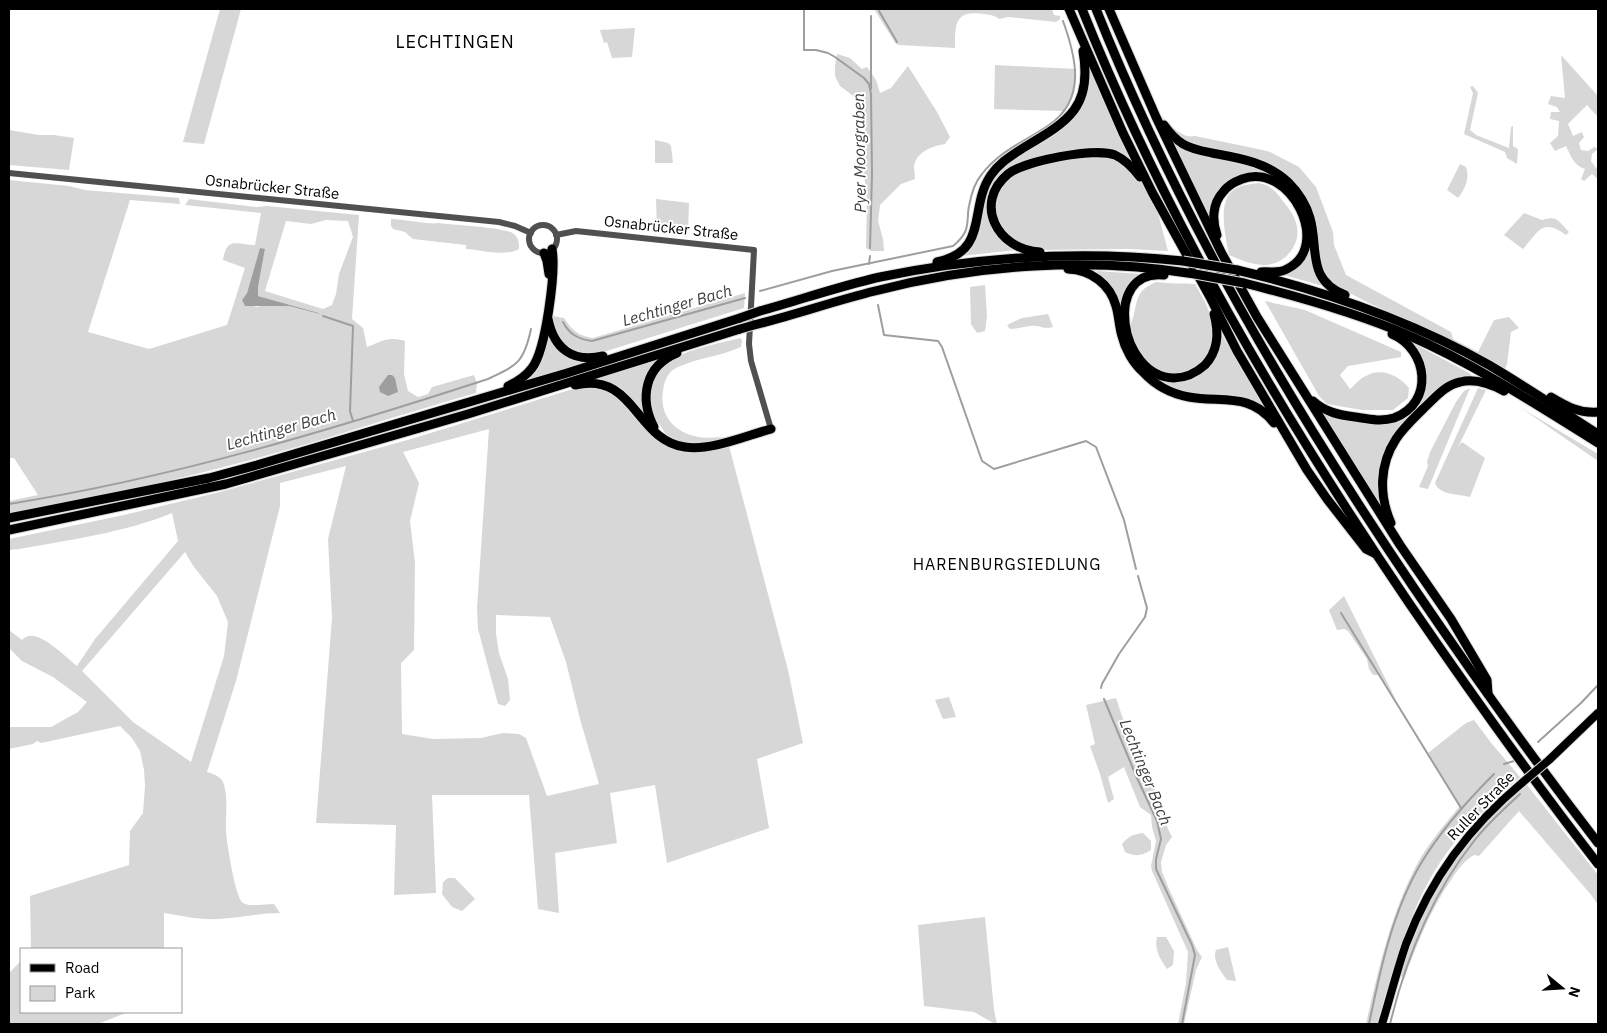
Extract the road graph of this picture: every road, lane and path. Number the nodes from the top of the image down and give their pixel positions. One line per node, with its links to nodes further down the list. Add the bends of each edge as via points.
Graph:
1 (1069, 9): 5 (highway)
2 (1082, 9): 37 (highway, via 1134,128 1224,305 1303,440)
3 (1096, 9): 38 (highway, via 1169,172 1258,339 1382,541)
4 (1109, 9): 6 (highway)
5 (1080, 36): 8 (highway); 17 (highway, via 1085,74 1080,101 1062,124 1009,157 991,174 970,243 950,259 888,272)
6 (1156, 117): 12 (highway); 19 (highway, via 1183,144 1258,163 1288,182 1306,207 1312,229 1314,258 1320,274 1332,288)
7 (9, 173): 9 (street, Osnabrücker Straße, via 499,222)
8 (1152, 192): 13 (highway, via 1124,159 1103,152 1035,162 1009,173 995,191 992,202 994,223 1004,239 1013,245); 18 (highway)
9 (531, 233): 10 (street, via 536,227 544,226); 11 (street, via 529,241 532,248 537,252)
10 (556, 235): 11 (street, via 556,243); 29 (street, Osnabrücker Straße, via 576,231 754,250 751,360)
11 (548, 251): 21 (highway, via 551,285)
12 (1221, 252): 16 (highway, via 1214,213 1223,191 1247,178 1265,178 1282,185 1302,213 1306,234 1304,251 1294,266 1286,270); 26 (highway)
13 (1049, 255): 16 (highway, bridge, via 1101,254 1183,261); 17 (highway, via 969,262)
14 (1054, 266): 15 (highway, via 1134,266); 22 (highway, bridge, via 944,276 875,291); 30 (highway, via 1085,272 1106,286 1116,303 1127,351 1153,382 1190,397 1246,403 1264,413)
15 (1192, 274): 18 (highway, via 1184,277 1150,275 1140,280 1128,294 1125,303 1129,340 1136,355 1153,373 1164,377 1186,376 1208,360 1216,343 1216,322); 20 (highway, bridge, via 1276,291)
16 (1255, 274): 19 (highway)
17 (881, 277): 23 (highway, bridge)
18 (1210, 298): 30 (highway, via 1236,351)
19 (1364, 306): 24 (highway, via 1421,331)
20 (1356, 315): 24 (highway); 26 (highway, via 1362,321 1395,335 1414,350 1422,374 1416,399 1401,414 1377,420 1328,411)
21 (548, 316): 23 (highway, via 554,337 569,353 583,358); 27 (highway, via 539,356 527,374 517,382 476,396)
22 (739, 329): 25 (highway); 31 (highway, via 735,334 670,356 658,366 645,395 648,417)
23 (618, 356): 27 (highway)
24 (1486, 369): 28 (highway, via 1495,366 1567,406); 32 (highway); 33 (highway, via 1496,387 1548,411); 36 (highway, via 1471,381 1459,382 1440,392 1390,448 1384,468 1383,496)
25 (550, 388): 31 (highway, via 582,383 606,385 622,394); 35 (highway, via 226,484)
26 (1304, 392): 36 (highway)
27 (471, 401): 34 (highway, via 209,478)
28 (1598, 412)
29 (771, 429): 31 (highway, via 722,443 692,447 674,444)
30 (1283, 431): 37 (highway, via 1327,499 1366,549)
31 (656, 432)
32 (1598, 434)
33 (1598, 443)
34 (9, 518)
35 (9, 530)
36 (1400, 545): 38 (highway, via 1451,619 1487,680)
37 (1376, 554): 41 (highway, via 1499,732)
38 (1488, 694): 40 (highway)
39 (1598, 713): 42 (main road, Ruller Straße, bridge, via 1507,795 1455,851 1433,884 1418,915)
40 (1598, 843)
41 (1598, 864)
42 (1382, 1024)

